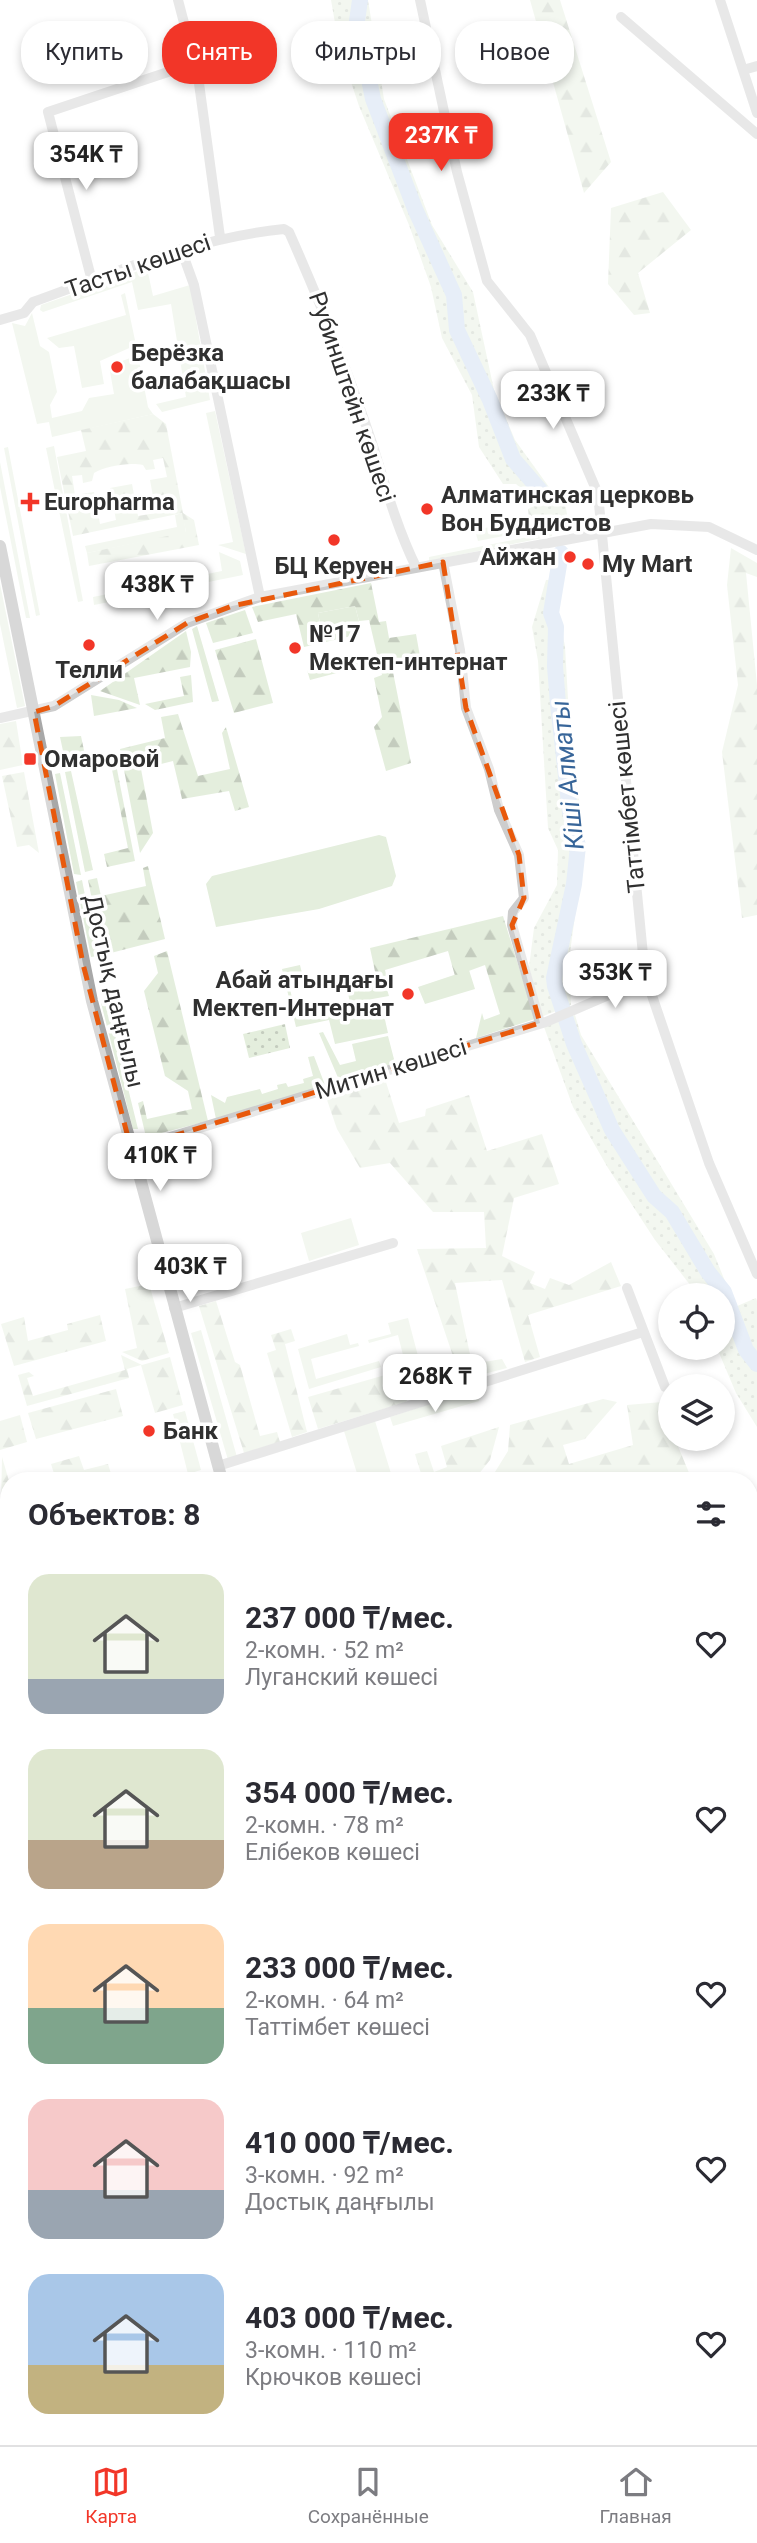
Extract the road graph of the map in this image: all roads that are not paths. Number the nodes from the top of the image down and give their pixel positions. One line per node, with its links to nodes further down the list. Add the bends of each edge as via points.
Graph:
1 (178, 0): 5 (street)
2 (420, 0): 17 (street, Таттімбет көшесі, via 483,269 494,293 519,318 543,360 571,437 594,483)
3 (720, 0): 7 (street)
4 (621, 17): 11 (street)
5 (184, 21)
6 (757, 66): 7 (street)
7 (743, 71): 10 (street)
8 (162, 74): 15 (street, via 48,112)
9 (198, 84): 13 (street)
10 (757, 113)
11 (757, 134)
12 (284, 229): 13 (street, Тасты көшесі); 21 (street, Рубинштейн көшесі, via 322,309 390,506)
13 (220, 237): 14 (street, Тасты көшесі)
14 (181, 248): 15 (street, Тасты көшесі); 22 (street, via 194,285)
15 (92, 281): 16 (street, Тасты көшесі, via 33,302 24,313)
16 (0, 320)
17 (602, 533): 19 (street, via 651,524 693,524 724,532); 20 (street); 25 (street, Таттімбет көшесі)
18 (0, 546): 23 (main road, Достық даңғылы)
19 (757, 550)
20 (443, 562): 21 (street); 26 (street, via 469,719 519,855 524,898 513,912 512,925)
21 (416, 567): 22 (street)
22 (260, 597): 23 (street, via 187,623 54,706)
23 (34, 712): 24 (street); 27 (main road, Достық даңғылы, via 83,964)
24 (0, 718)
25 (645, 975): 26 (street, Митин көшесі, via 625,988); 29 (street, Таттімбет көшесі, via 709,1163)
26 (540, 1023): 27 (street, Митин көшесі)
27 (131, 1149): 31 (main road, Достық даңғылы)
28 (393, 1243): 31 (street)
29 (757, 1274)
30 (627, 1289): 32 (street)
31 (174, 1308): 34 (main road, Достық даңғылы)
32 (643, 1332): 33 (street); 34 (street)
33 (660, 1374)
34 (218, 1466): 35 (main road, Достық даңғылы)
35 (220, 1472)

